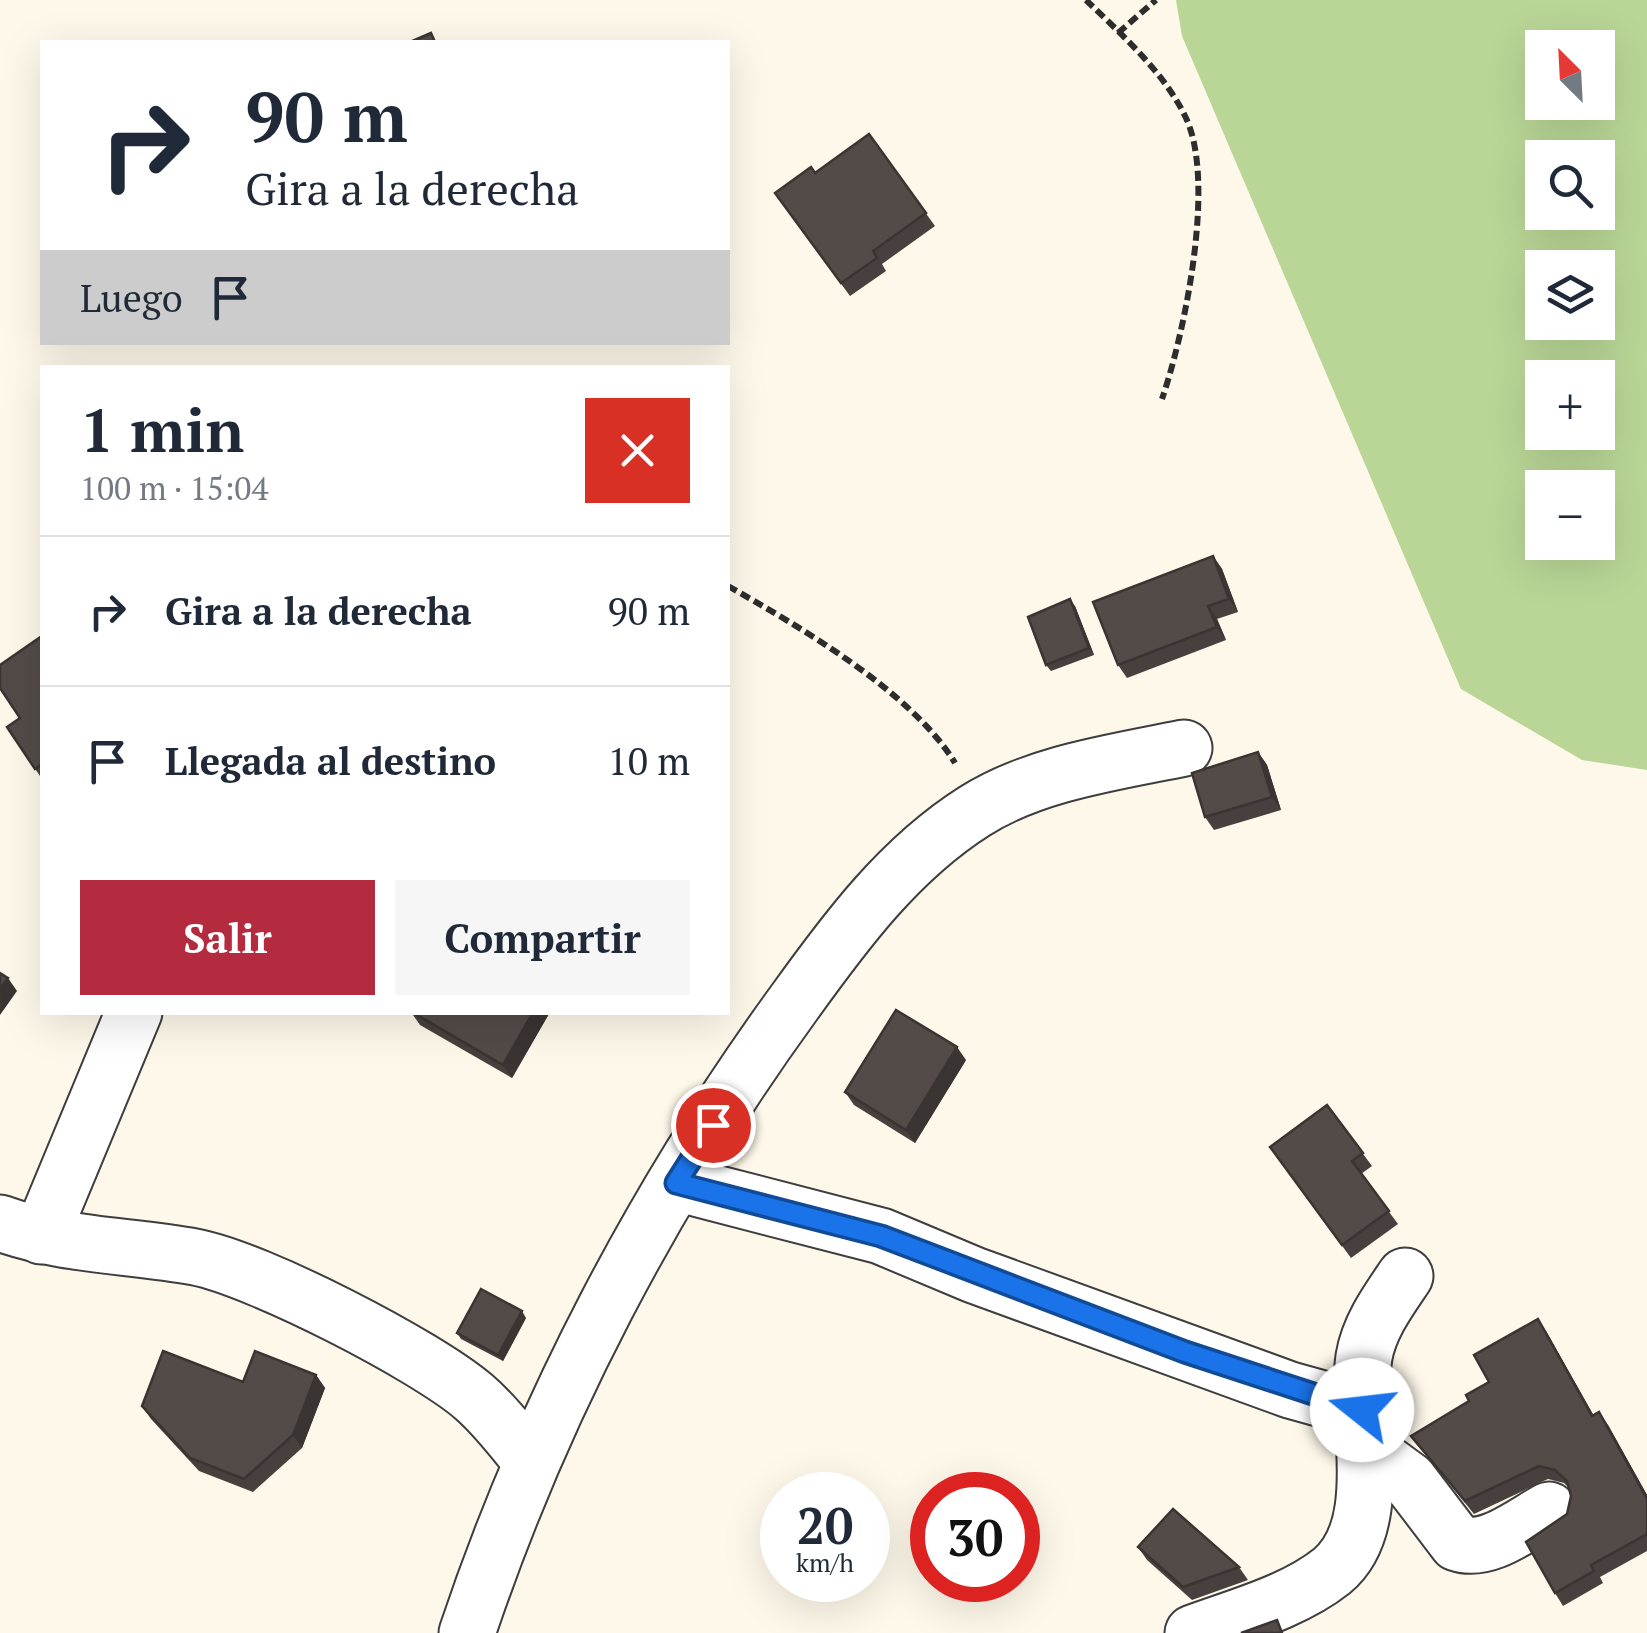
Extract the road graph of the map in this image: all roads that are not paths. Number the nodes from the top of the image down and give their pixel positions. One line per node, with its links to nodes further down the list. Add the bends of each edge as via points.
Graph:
1 (1184, 748): 3 (street, via 1028,787 976,810 929,845 848,929)
2 (132, 1015): 4 (street)
3 (676, 1183): 6 (street, via 881,1236); 7 (street)
4 (20, 1229): 7 (street, via 230,1267 446,1376 476,1398)
5 (1406, 1276): 6 (street, via 1364,1354)
6 (1363, 1429): 8 (street, via 1457,1543 1485,1544); 10 (street, via 1363,1502 1348,1554 1308,1587)
7 (530, 1460): 9 (street)
8 (1549, 1510)
9 (467, 1633)
10 (1193, 1633)

